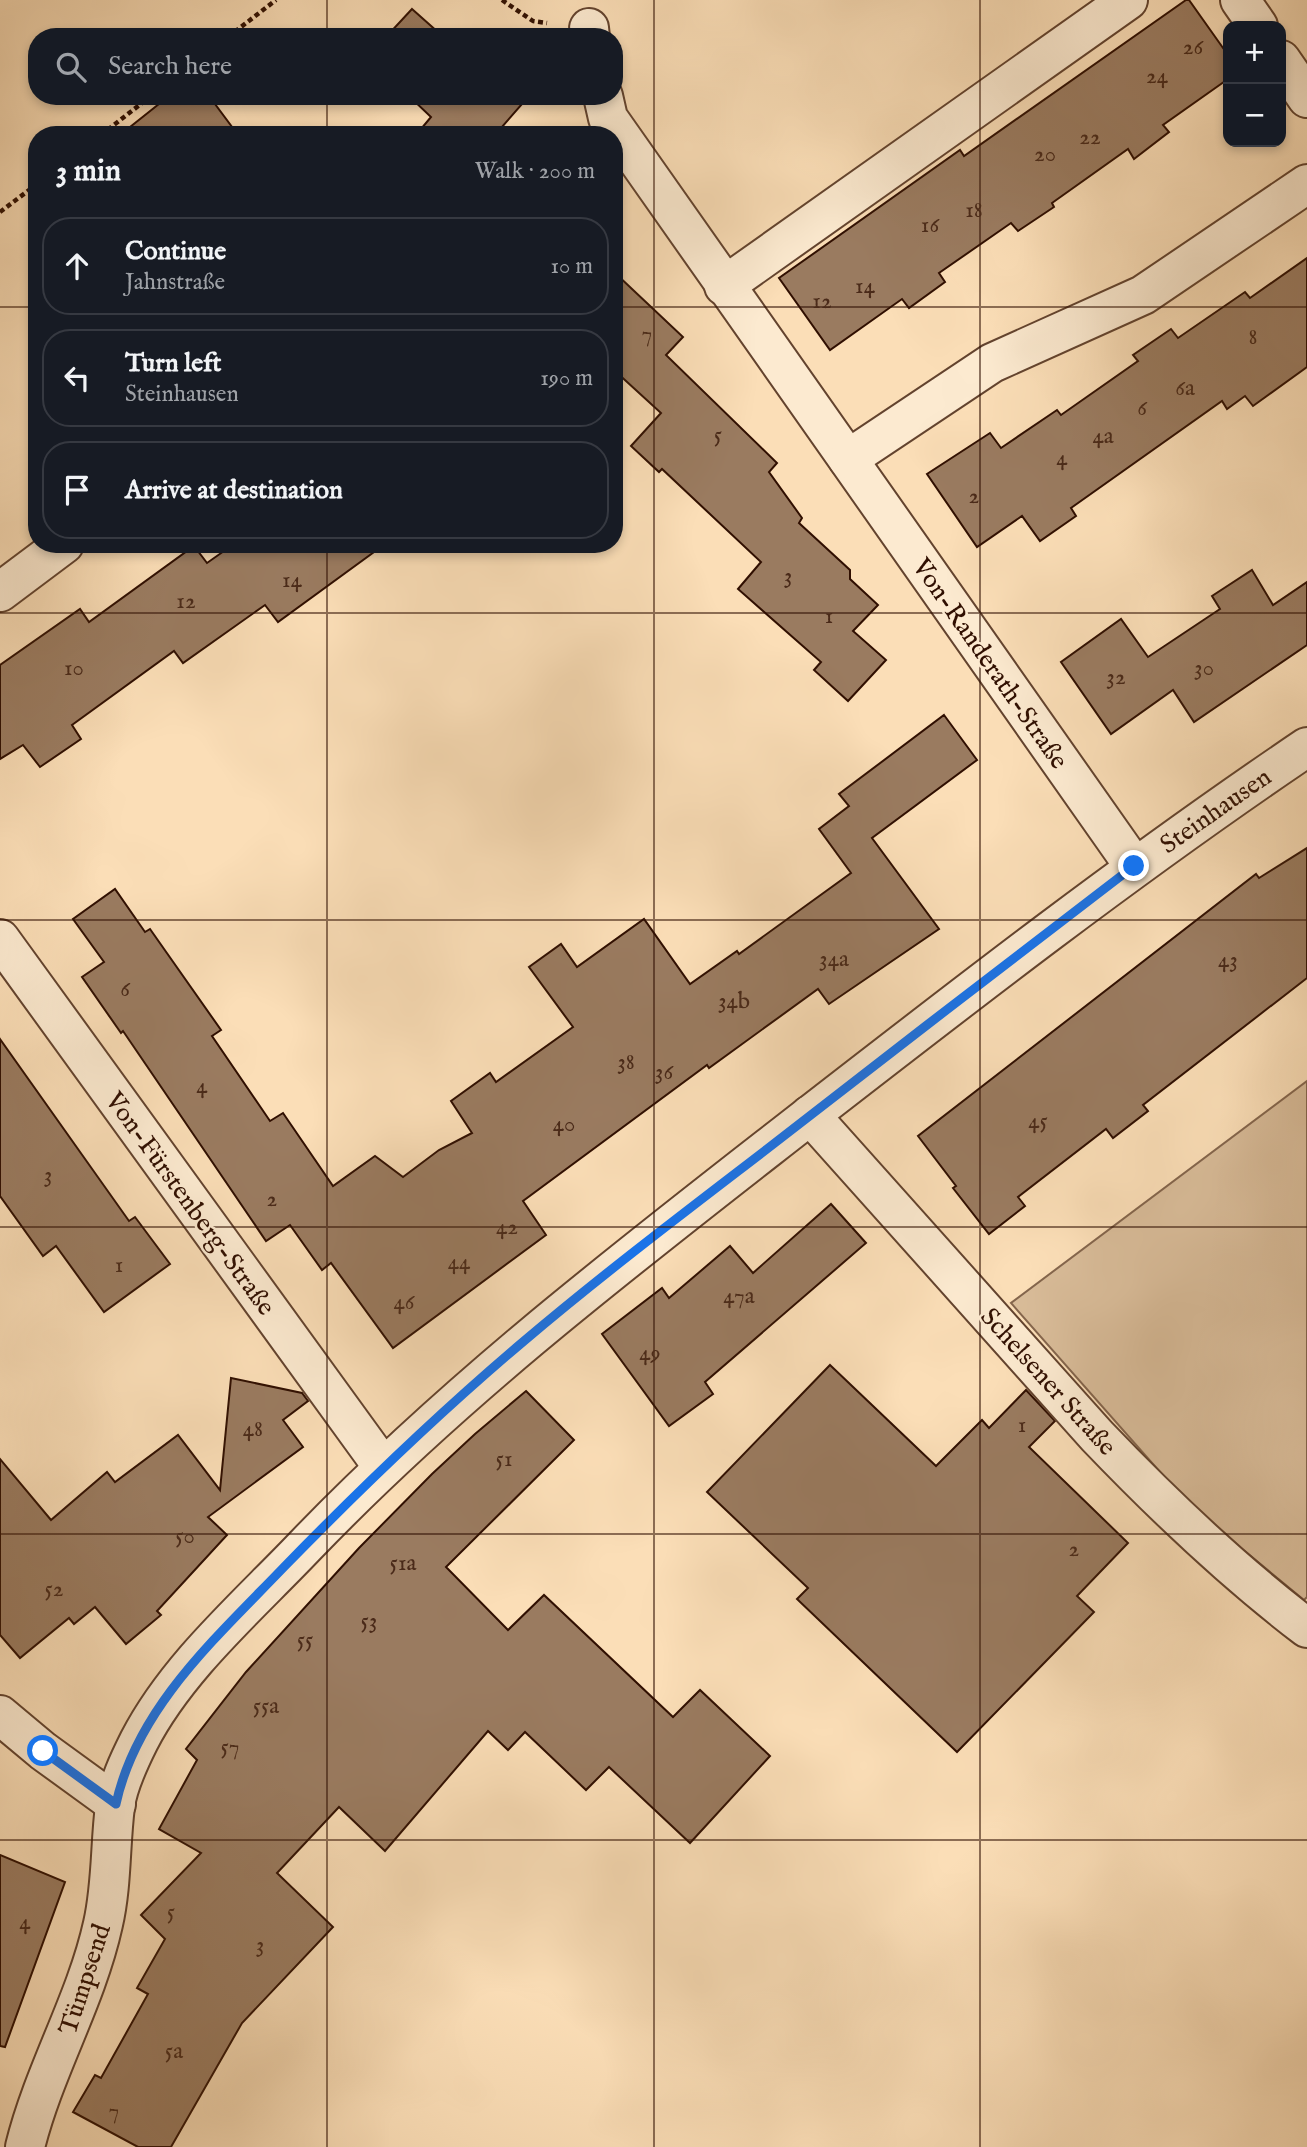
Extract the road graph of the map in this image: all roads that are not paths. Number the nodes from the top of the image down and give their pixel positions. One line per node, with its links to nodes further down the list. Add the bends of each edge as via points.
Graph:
1 (1128, 0): 10 (street)
2 (1240, 0): 3 (street)
3 (1255, 21)
4 (1286, 67): 5 (street)
5 (1307, 98)
6 (605, 105): 7 (street, Von-Randerath-Straße)
7 (614, 126)
8 (623, 140): 10 (street, Von-Randerath-Straße)
9 (1307, 184): 11 (street, via 1143,295 992,363)
10 (724, 286): 11 (street, Von-Randerath-Straße)
11 (848, 459): 15 (street, Von-Randerath-Straße)
12 (52, 553): 13 (street)
13 (0, 592)
14 (1307, 747): 15 (street, Steinhausen)
15 (1134, 866): 17 (street, Steinhausen)
16 (0, 939): 18 (street, Von-Fürstenberg-Straße)
17 (810, 1115): 18 (street, Steinhausen, via 524,1340); 19 (street, Schelsener Straße, via 1143,1484 1197,1537)
18 (383, 1467): 21 (street, Steinhausen, via 177,1684 138,1742)
19 (1307, 1628)
20 (0, 1715): 21 (street)
21 (116, 1804): 22 (street, Tümpsend, via 103,1924)
22 (25, 2147)

